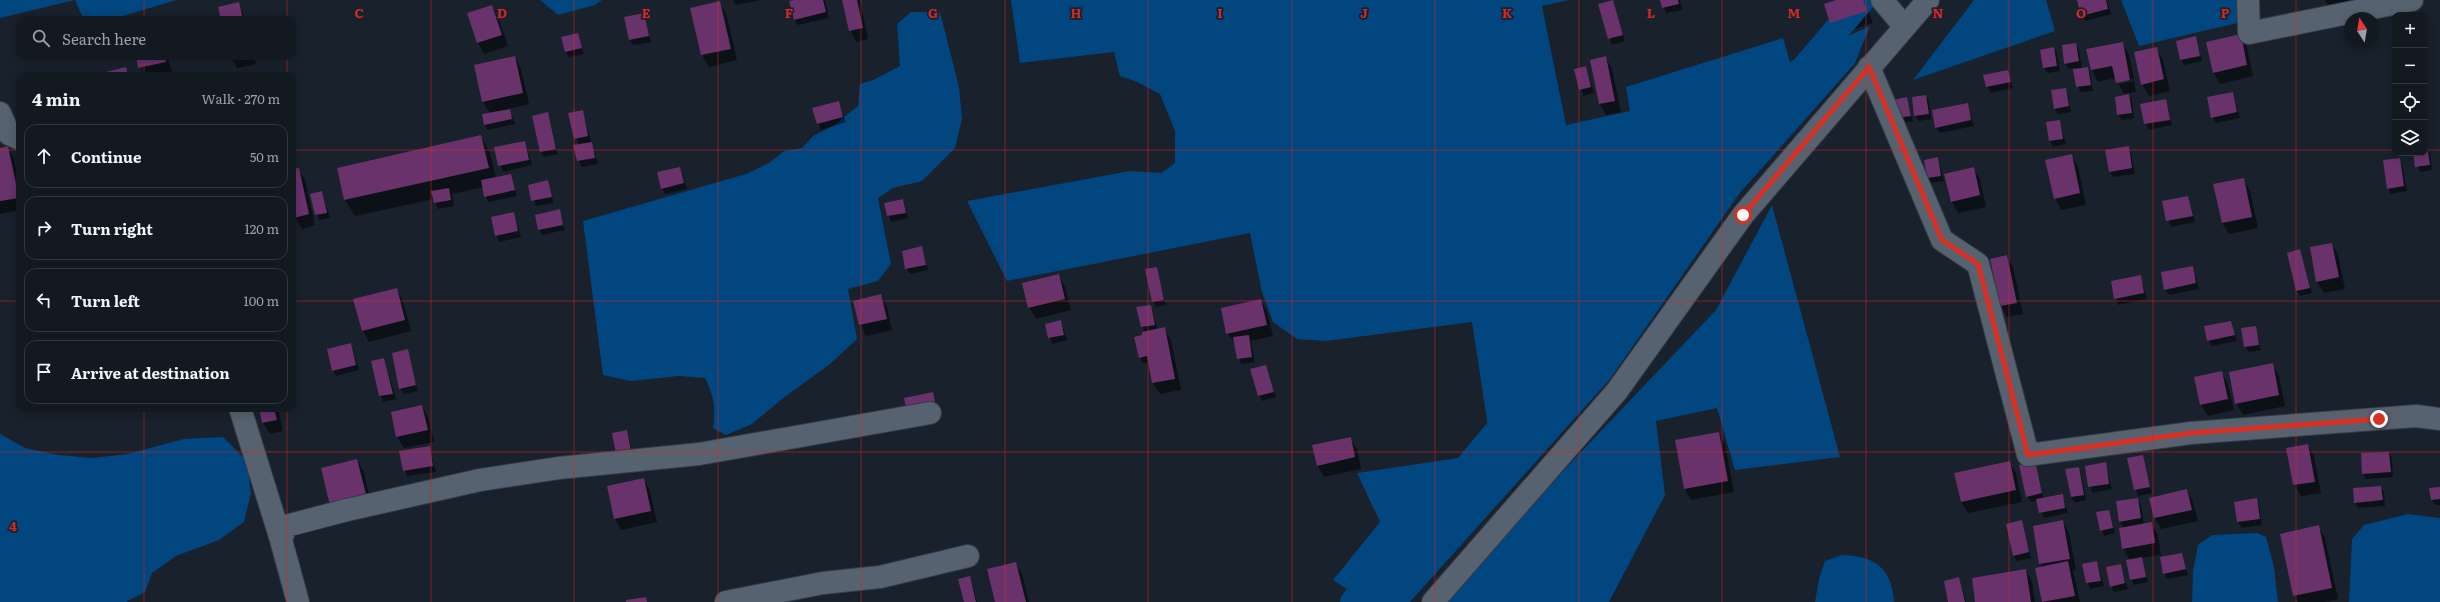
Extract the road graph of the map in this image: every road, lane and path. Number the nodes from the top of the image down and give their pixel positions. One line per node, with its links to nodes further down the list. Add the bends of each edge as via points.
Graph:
1 (1882, 0): 5 (street)
2 (1928, 0): 5 (street)
3 (2248, 0): 4 (street, via 2248,33)
4 (2412, 0)
5 (1904, 26): 6 (street)
6 (1869, 67): 11 (street, via 1942,240 1978,264 2028,455 2191,433 2416,416); 16 (street, via 1743,215 1617,391)
7 (0, 113): 8 (street, via 9,134)
8 (16, 137)
9 (241, 412): 12 (street)
10 (930, 413): 12 (street, via 699,454 560,468 480,480 286,526)
11 (2440, 419)
12 (281, 540): 14 (street)
13 (968, 556): 15 (street, via 880,577 823,583)
14 (298, 602)
15 (726, 602)
16 (1433, 602)

